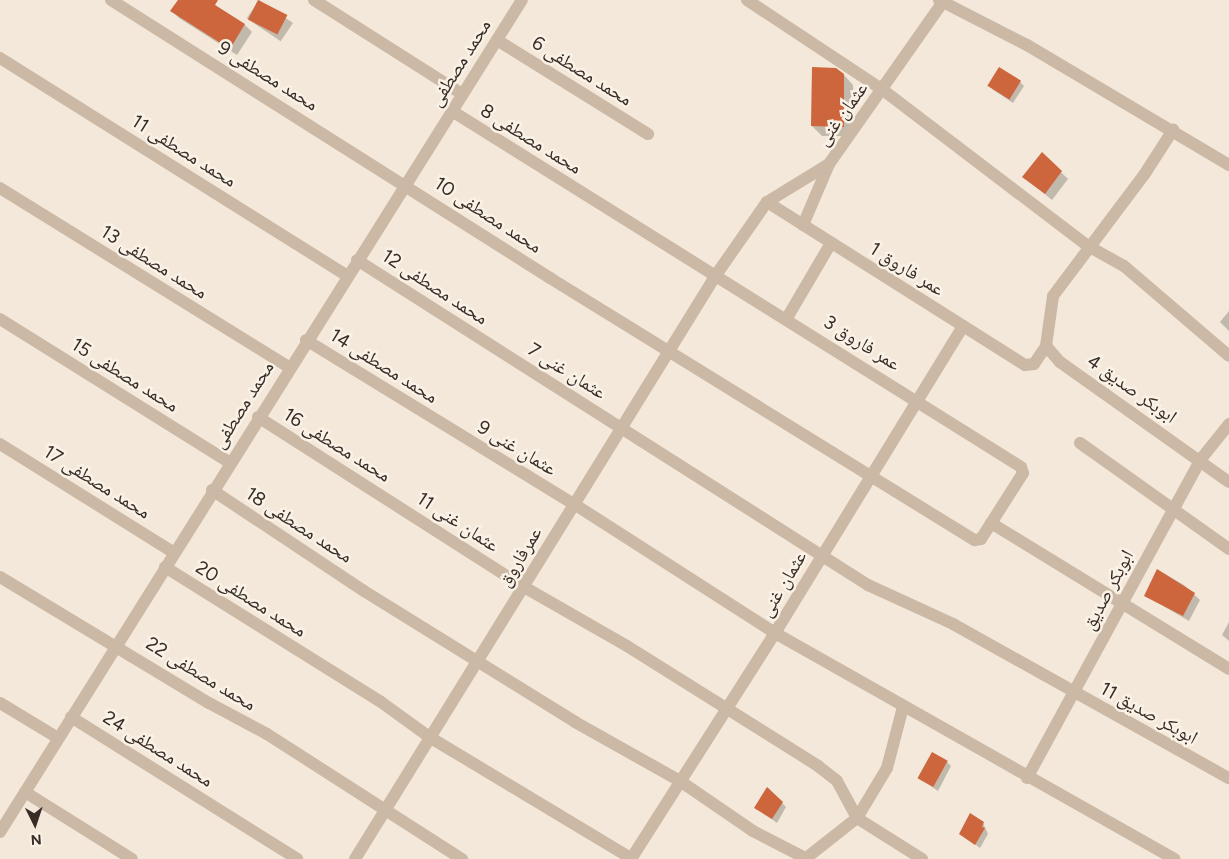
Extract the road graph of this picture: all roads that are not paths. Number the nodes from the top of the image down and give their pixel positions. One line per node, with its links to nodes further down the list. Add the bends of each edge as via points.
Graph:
1 (111, 0): 15 (street, محمد مصطفی 9)
2 (314, 0): 9 (street)
3 (522, 0): 6 (street, محمد مصطفی)
4 (751, 1): 8 (street)
5 (941, 1): 8 (street, عثمان غنی); 11 (street)
6 (497, 40): 9 (street, محمد مصطفی); 12 (street, محمد مصطفی 6)
7 (0, 58): 23 (street, محمد مصطفی 11)
8 (883, 90): 13 (street, عثمان غنی); 20 (street)
9 (462, 94): 10 (street, محمد مصطفی)
10 (452, 111): 15 (street, محمد مصطفی); 22 (street, محمد مصطفی 8)
11 (1173, 130): 14 (street); 20 (street, via 1144,176)
12 (648, 134)
13 (829, 164): 17 (street, عثمان غنی); 18 (street)
14 (1229, 165)
15 (405, 184): 21 (street, محمد مصطفی); 30 (street, محمد مصطفی 10)
16 (0, 188): 32 (street, محمد مصطفی 13)
17 (767, 202): 18 (street, عمر فاروق 1); 22 (street, عثمان غنی)
18 (803, 224): 19 (street, عمر فاروق 1)
19 (831, 243): 24 (street); 26 (street, عمر فاروق 1)
20 (1088, 246): 29 (street, via 1053,296); 31 (street, via 1124,266)
21 (357, 260): 23 (street, محمد مصطفی); 28 (street, محمد مصطفی 12)
22 (716, 275): 24 (street, عمر فاروق 3); 30 (street, عمرفاروق)
23 (347, 276): 27 (street, محمد مصطفی)
24 (787, 318): 33 (street, عمر فاروق 3)
25 (0, 319): 41 (street, محمد مصطفی 15)
26 (963, 326): 29 (street, عمر فاروق 1, via 1025,365 1034,364); 33 (street, عثمان غنی)
27 (306, 340): 32 (street, محمد مصطفی); 35 (street, محمد مصطفی 14)
28 (493, 346): 37 (street, عثمان غنی 7)
29 (1046, 346): 40 (street, ابوبکر صدیق 4, via 1060,362)
30 (668, 350): 37 (street, عمرفاروق); 42 (street, محمد مصطفی 10)
31 (1229, 356)
32 (289, 367): 34 (street, محمد مصطفی)
33 (918, 400): 42 (street, عثمان غنی); 48 (street, عمر فاروق 3, via 1023,470)
34 (258, 418): 41 (street, محمد مصطفی); 46 (street, محمد مصطفی 16)
35 (441, 424): 45 (street, عثمان غنی 9)
36 (1229, 424): 40 (street, ابوبکر صدیق)
37 (620, 427): 45 (street, عمرفاروق); 51 (street, عثمان غنی 7)
38 (1080, 443): 47 (street)
39 (0, 444): 50 (street, محمد مصطفی 17)
40 (1201, 459): 43 (street, ابوبکر صدیق 4); 47 (street, ابوبکر صدیق)
41 (229, 462): 44 (street, محمد مصطفی)
42 (870, 475): 48 (street, محمد مصطفی 10, via 978,541); 51 (street, عثمان غنی)
43 (1229, 482)
44 (212, 490): 50 (street, محمد مصطفی); 58 (street, محمد مصطفی 18, via 364,591)
45 (574, 504): 54 (street, عمرفاروق); 56 (street, عثمان غنی 9)
46 (397, 505): 54 (street, عثمان غنی 11)
47 (1173, 510): 49 (street); 55 (street, ابوبکر صدیق)
48 (991, 523): 55 (street)
49 (1229, 549)
50 (173, 552): 52 (street, محمد مصطفی)
51 (822, 555): 56 (street, عثمان غنی); 60 (street, ابوبکر صدیق 11, via 868,585 952,624)
52 (164, 567): 57 (street, محمد مصطفی); 66 (street, محمد مصطفی 20)
53 (0, 577): 57 (street, محمد مصطفی 22, via 97,637)
54 (524, 587): 58 (street, عمرفاروق); 63 (street, عثمان غنی 11, via 627,646)
55 (1120, 604): 59 (street); 60 (street, ابوبکر صدیق)
56 (775, 633): 62 (street, عثمان غنی 9); 63 (street, عثمان غنی)
57 (116, 645): 64 (street, محمد مصطفی); 71 (street, محمد مصطفی 22, via 209,703 268,734)
58 (480, 660): 66 (street, عمرفاروق); 69 (street, محمد مصطفی 18, via 575,722)
59 (1229, 669)
60 (1074, 694): 67 (street, ابوبکر صدیق); 68 (street, ابوبکر صدیق 11)
61 (0, 703): 65 (street)
62 (903, 707): 67 (street, عثمان غنی 9); 72 (street, via 887,768)
63 (725, 709): 69 (street, عثمان غنی); 72 (street, عثمان غنی 11, via 837,780)
64 (71, 717): 65 (street, محمد مصطفی); 75 (street, محمد مصطفی 24)
65 (58, 738): 70 (street, محمد مصطفی)
66 (431, 738): 71 (street, عمرفاروق); 78 (street, محمد مصطفی 20)
67 (1027, 778): 81 (street, عثمان غنی 9)
68 (1229, 778)
69 (680, 781): 78 (street, عثمان غنی); 79 (street, محمد مصطفی 18, via 753,831)
70 (25, 792): 73 (street, محمد مصطفی); 74 (street)
71 (386, 812): 76 (street, عمرفاروق); 77 (street, محمد مصطفی 22)
72 (857, 818): 79 (street); 80 (street)
73 (0, 832)
74 (132, 859)
75 (297, 859)
76 (356, 859)
77 (462, 859)
78 (632, 859)
79 (805, 859)
80 (922, 859)
81 (1176, 859)

